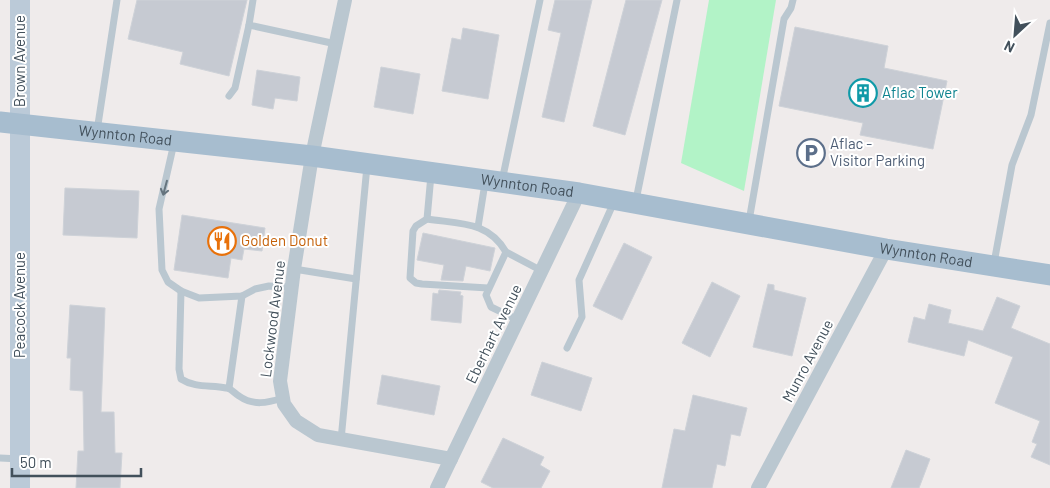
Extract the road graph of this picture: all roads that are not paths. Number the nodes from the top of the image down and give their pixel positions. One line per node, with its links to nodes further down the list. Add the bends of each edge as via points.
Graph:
1 (20, 0): 12 (street, Brown Avenue)
2 (117, 0): 13 (lane)
3 (253, 0): 9 (lane)
4 (345, 0): 10 (street, Lockwood Avenue)
5 (540, 0): 18 (lane)
6 (677, 0): 20 (lane)
7 (793, 0): 22 (lane, via 792,8 784,19)
8 (1050, 24): 26 (lane, via 1032,115 1012,165)
9 (249, 25): 10 (lane); 11 (lane, via 235,88)
10 (336, 44): 15 (street, Lockwood Avenue)
11 (229, 96)
12 (10, 122): 13 (main road, Wynnton Road); 40 (street, Peacock Avenue)
13 (97, 132): 14 (main road, Wynnton Road)
14 (174, 140): 15 (main road, Wynnton Road); 33 (lane, one-way to 33, via 159,209 162,270 168,282)
15 (312, 156): 16 (main road, Wynnton Road); 27 (street, Lockwood Avenue)
16 (367, 164): 17 (main road, Wynnton Road); 30 (lane)
17 (432, 173): 18 (main road, Wynnton Road); 21 (lane)
18 (493, 181): 19 (main road, Wynnton Road); 23 (lane)
19 (579, 193): 20 (main road, Wynnton Road); 28 (street, Eberhart Avenue)
20 (626, 202): 22 (main road, Wynnton Road); 36 (lane, via 579,280 582,317)
21 (427, 219): 23 (lane); 32 (lane, via 413,231 410,278 422,284)
22 (749, 224): 24 (main road, Wynnton Road)
23 (478, 227): 25 (lane, via 486,229 499,240)
24 (886, 248): 26 (main road, Wynnton Road); 44 (street, Munro Avenue)
25 (506, 252): 28 (lane); 32 (lane)
26 (993, 266): 29 (main road, Wynnton Road)
27 (294, 269): 30 (lane); 31 (street, Lockwood Avenue)
28 (542, 271): 35 (street, Eberhart Avenue)
29 (1050, 275)
30 (356, 279): 39 (lane)
31 (292, 287): 34 (lane, via 269,286); 38 (street, Lockwood Avenue, via 280,381)
32 (488, 288): 35 (lane, via 486,295 492,306)
33 (181, 291): 34 (lane, via 200,298); 37 (lane, via 181,379 190,384)
34 (242, 296): 37 (lane)
35 (518, 320): 41 (street, Eberhart Avenue)
36 (567, 348)
37 (229, 388): 38 (lane, via 256,403 270,403)
38 (283, 398): 39 (street, Lockwood Avenue, via 296,422 318,435)
39 (341, 440): 41 (street, Lockwood Avenue)
40 (10, 459): 42 (street, Peacock Avenue)
41 (452, 459): 43 (street, Eberhart Avenue)
42 (20, 488)
43 (437, 488)
44 (758, 488)

